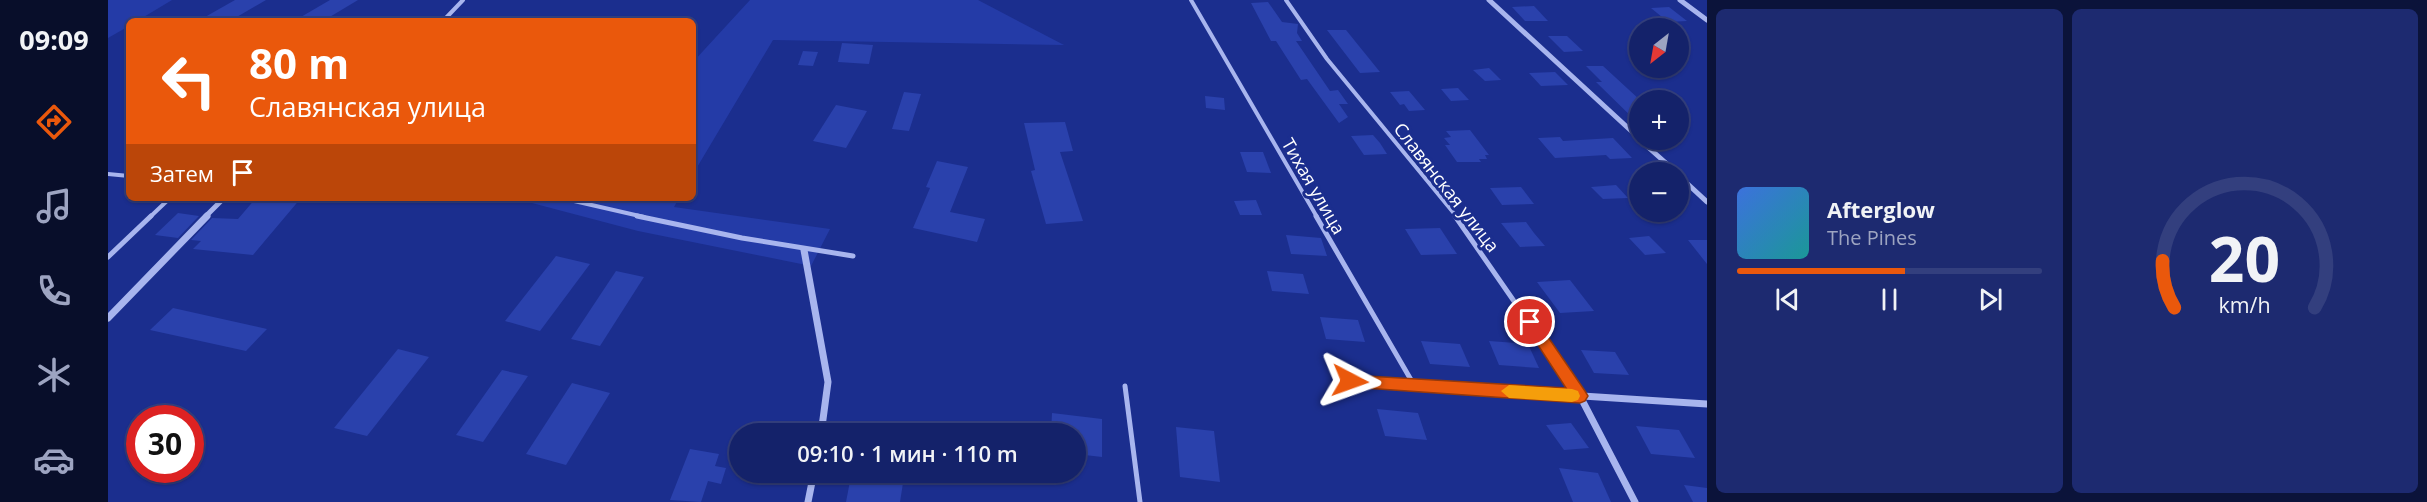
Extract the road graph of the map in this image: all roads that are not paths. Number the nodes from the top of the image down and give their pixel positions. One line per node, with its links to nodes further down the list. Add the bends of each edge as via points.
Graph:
1 (463, 0): 6 (lane)
2 (1191, 0): 23 (lane, Тихая улица)
3 (1286, 0): 25 (lane, Славянская улица, via 1327,59 1467,230)
4 (1489, 0): 8 (street)
5 (1680, 0): 7 (street)
6 (446, 18)
7 (1707, 20)
8 (1629, 129)
9 (1652, 150): 10 (street)
10 (1664, 162)
11 (108, 174): 12 (lane)
12 (126, 176)
13 (1689, 185): 17 (street)
14 (167, 201): 20 (lane)
15 (221, 201): 21 (street)
16 (573, 201): 18 (lane)
17 (1707, 202)
18 (804, 250): 19 (lane); 27 (street, via 828,382)
19 (853, 256)
20 (108, 257)
21 (108, 318)
22 (1350, 381): 23 (street)
23 (1414, 385): 25 (street)
24 (1125, 386): 30 (lane)
25 (1580, 396): 26 (street); 31 (street)
26 (1707, 404)
27 (822, 423)
28 (812, 483): 29 (street)
29 (808, 502)
30 (1140, 502)
31 (1635, 502)

